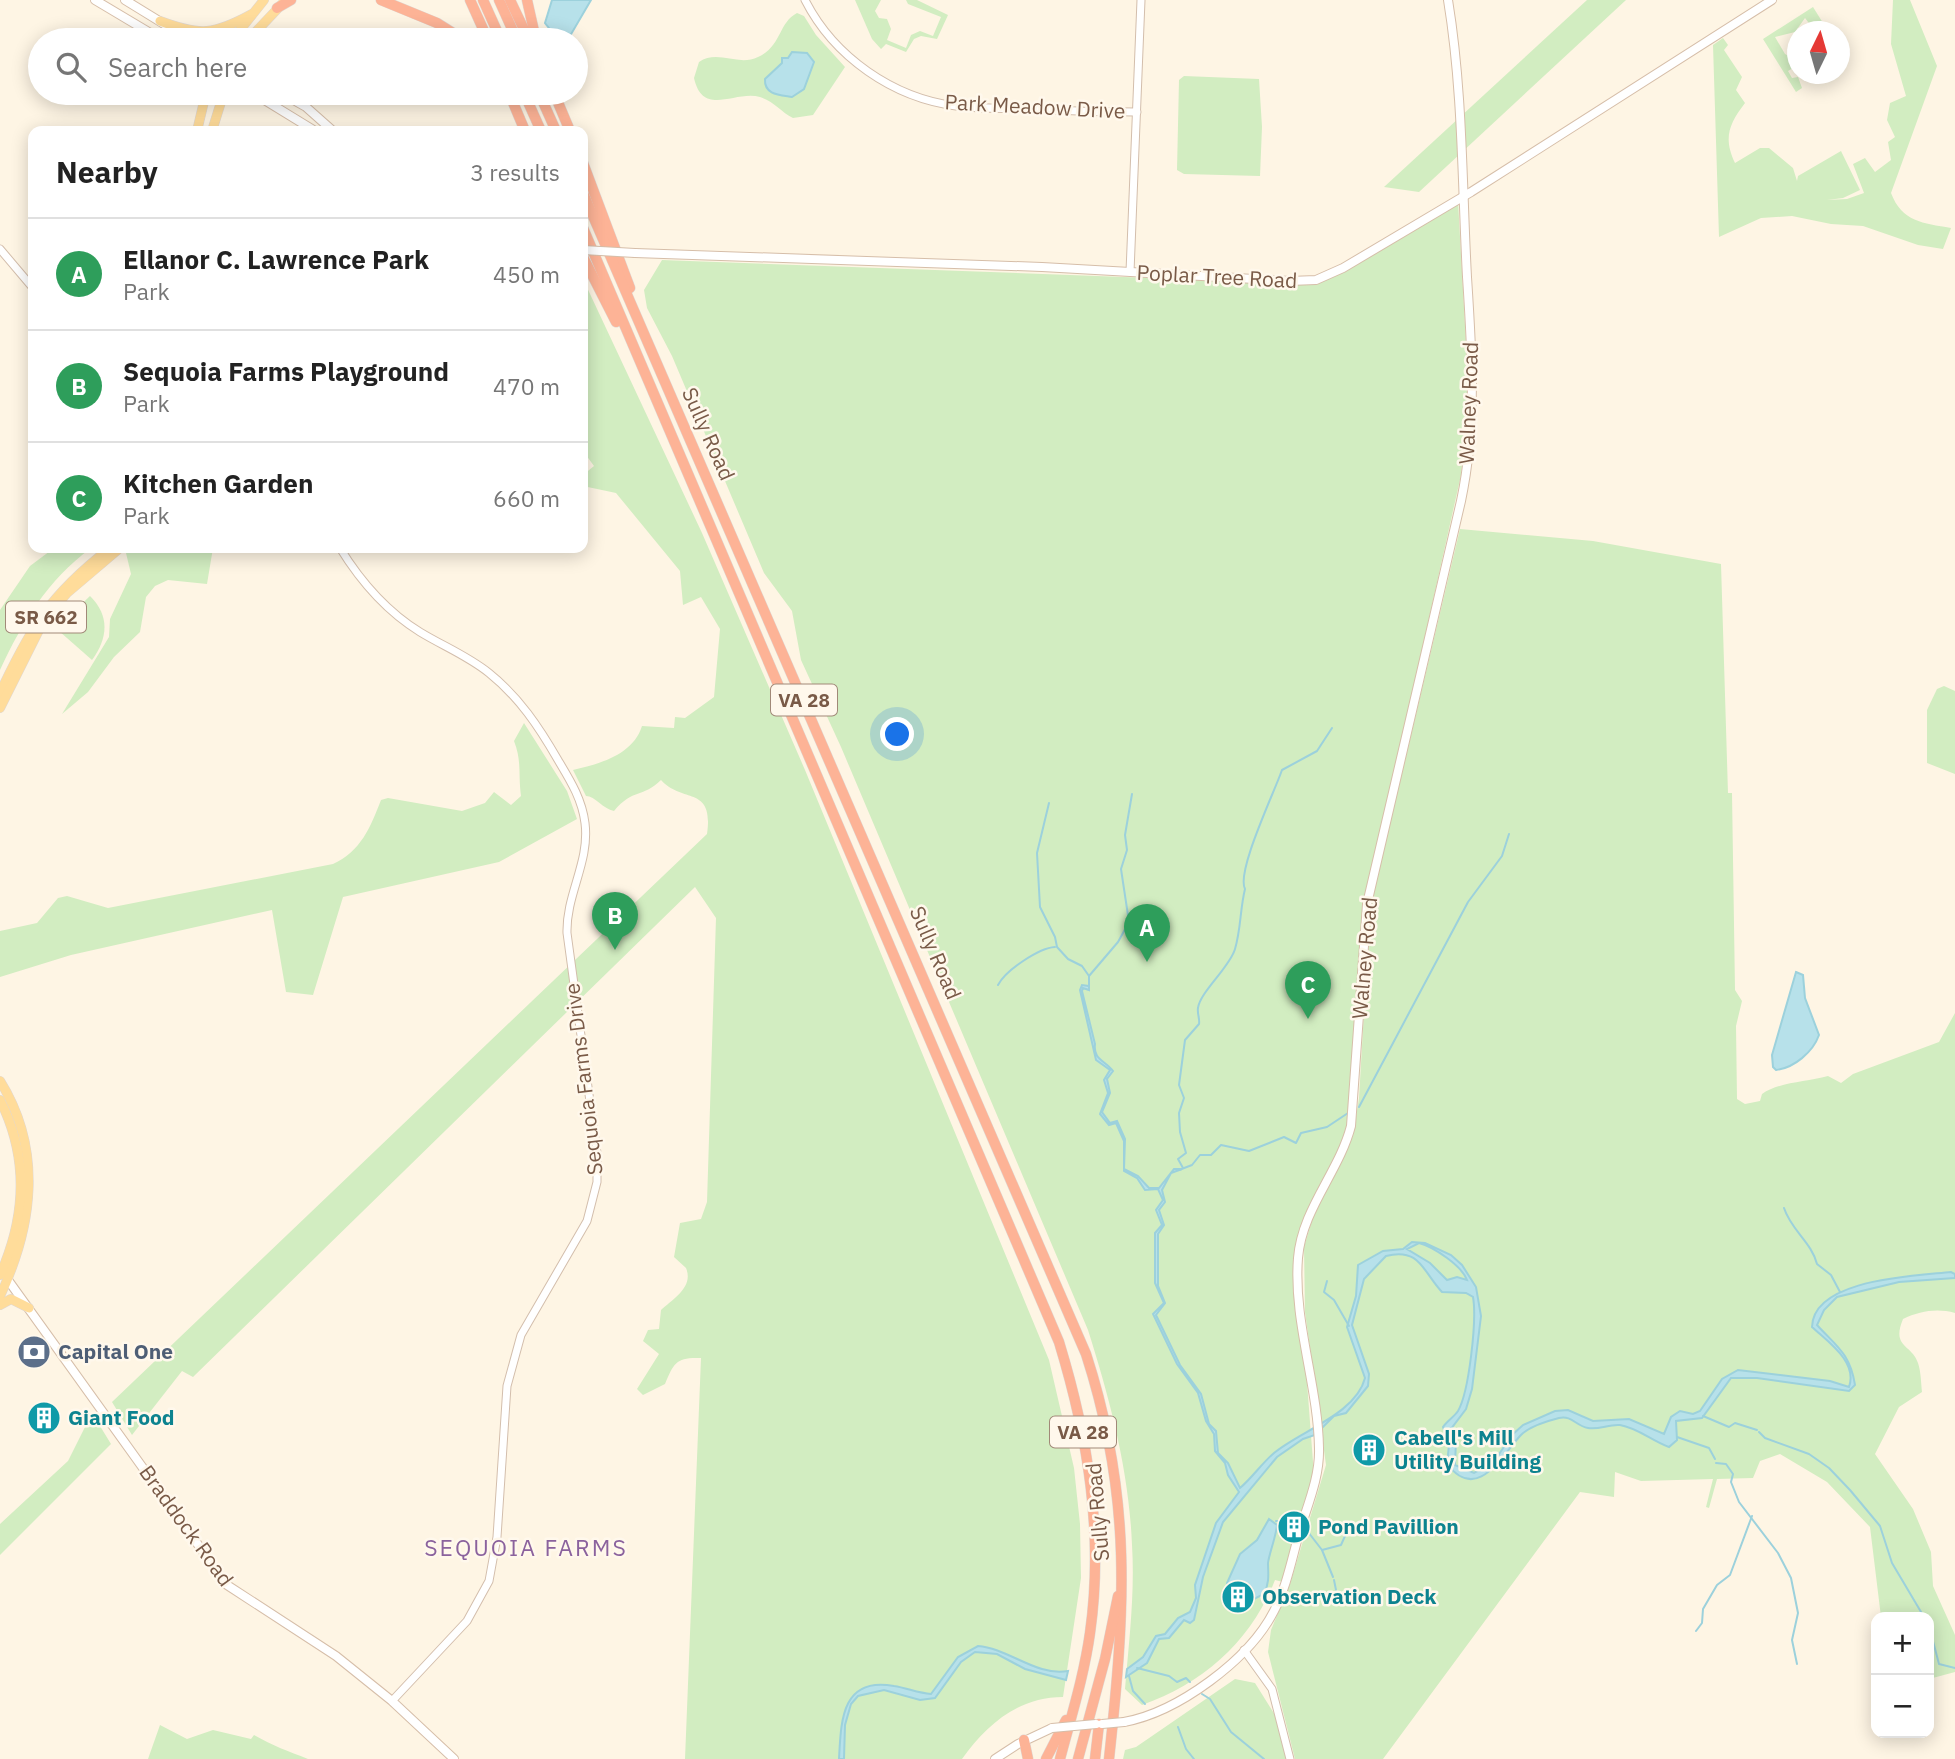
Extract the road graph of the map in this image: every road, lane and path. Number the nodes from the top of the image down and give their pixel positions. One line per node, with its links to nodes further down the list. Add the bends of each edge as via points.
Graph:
1 (95, 0): 18 (main road)
2 (125, 0): 17 (main road)
3 (264, 0): 16 (main road)
4 (289, 0): 15 (highway)
5 (381, 0): 24 (highway)
6 (470, 0): 25 (highway)
7 (483, 0): 26 (highway)
8 (499, 0): 27 (highway)
9 (510, 0): 28 (highway)
10 (527, 0): 29 (highway)
11 (805, 0): 39 (street, Park Meadow Drive, via 826,32 856,62 877,78 925,100 971,107)
12 (1141, 0): 39 (street)
13 (1448, 0): 50 (main road, Walney Road)
14 (1772, 0): 50 (main road, Poplar Tree Road)
15 (277, 8): 23 (main road)
16 (252, 14): 21 (main road); 22 (main road)
17 (160, 21): 19 (main road); 20 (main road)
18 (142, 28)
19 (171, 28)
20 (180, 28)
21 (221, 28)
22 (241, 28)
23 (259, 28)
24 (445, 28)
25 (483, 28)
26 (496, 28)
27 (512, 28)
28 (523, 28)
29 (533, 28)
30 (203, 105): 40 (main road)
31 (216, 105): 41 (main road)
32 (219, 105): 42 (main road)
33 (273, 105): 43 (main road)
34 (302, 105): 44 (main road)
35 (513, 105): 45 (highway)
36 (529, 105): 46 (highway)
37 (544, 105): 47 (highway)
38 (559, 105): 48 (highway)
39 (1137, 112): 56 (street)
40 (198, 126)
41 (211, 126)
42 (212, 126)
43 (307, 126)
44 (327, 126)
45 (523, 126)
46 (539, 126)
47 (554, 126)
48 (568, 126)
49 (588, 175): 58 (highway)
50 (1464, 196): 56 (main road, Poplar Tree Road, via 1316,280); 72 (main road, Walney Road, via 1473,362 1465,484 1367,904 1351,1126 1340,1158 1307,1220 1299,1250 1300,1301 1319,1438 1317,1472 1283,1590 1272,1615)
51 (588, 205): 58 (highway, Sully Road / VA 28)
52 (588, 240): 59 (highway, Sully Road / VA 28)
53 (0, 249): 57 (street)
54 (588, 250): 56 (main road, Poplar Tree Road, bridge)
55 (588, 267): 59 (highway)
56 (1130, 272)
57 (28, 282)
58 (661, 374): 71 (highway, Sully Road / VA 28, via 1070,1313 1106,1423)
59 (661, 413): 73 (highway, Sully Road / VA 28, via 1059,1342 1081,1421 1094,1508 1094,1590)
60 (104, 553): 63 (main road, SR 662, via 46,607)
61 (114, 553): 64 (main road, SR 662, via 67,593 44,620)
62 (343, 553): 74 (street, Sequoia Farms Drive, via 390,610 480,667 523,706 574,788 586,832 567,926 597,1153 595,1196 587,1221 531,1317 512,1362 495,1560 485,1592 467,1621)
63 (0, 694)
64 (0, 708)
65 (0, 1081): 67 (main road, via 23,1130 30,1168 25,1230)
66 (0, 1101): 67 (main road, via 16,1144 22,1181 18,1226)
67 (2, 1274): 68 (main road); 70 (main road, Braddock Road)
68 (0, 1296)
69 (0, 1305): 70 (main road, via 11,1299)
70 (29, 1308): 74 (main road, Braddock Road, via 223,1581 246,1601 336,1656)
71 (1122, 1538): 82 (highway, via 1112,1627); 84 (highway, Sully Road / VA 28, via 1122,1611)
72 (1244, 1650): 75 (main road, Walney Road, bridge, via 1170,1707 1124,1722); 85 (street, via 1272,1689)
73 (1081, 1681): 80 (highway); 81 (highway, Sully Road / VA 28)
74 (392, 1701): 77 (main road, Braddock Road)
75 (1099, 1724): 76 (main road, bridge, via 1052,1728); 83 (highway)
76 (1024, 1740): 78 (main road); 79 (highway)
77 (454, 1759)
78 (995, 1759)
79 (1028, 1759)
80 (1046, 1759)
81 (1060, 1759)
82 (1078, 1759)
83 (1095, 1759)
84 (1109, 1759)
85 (1290, 1759)

